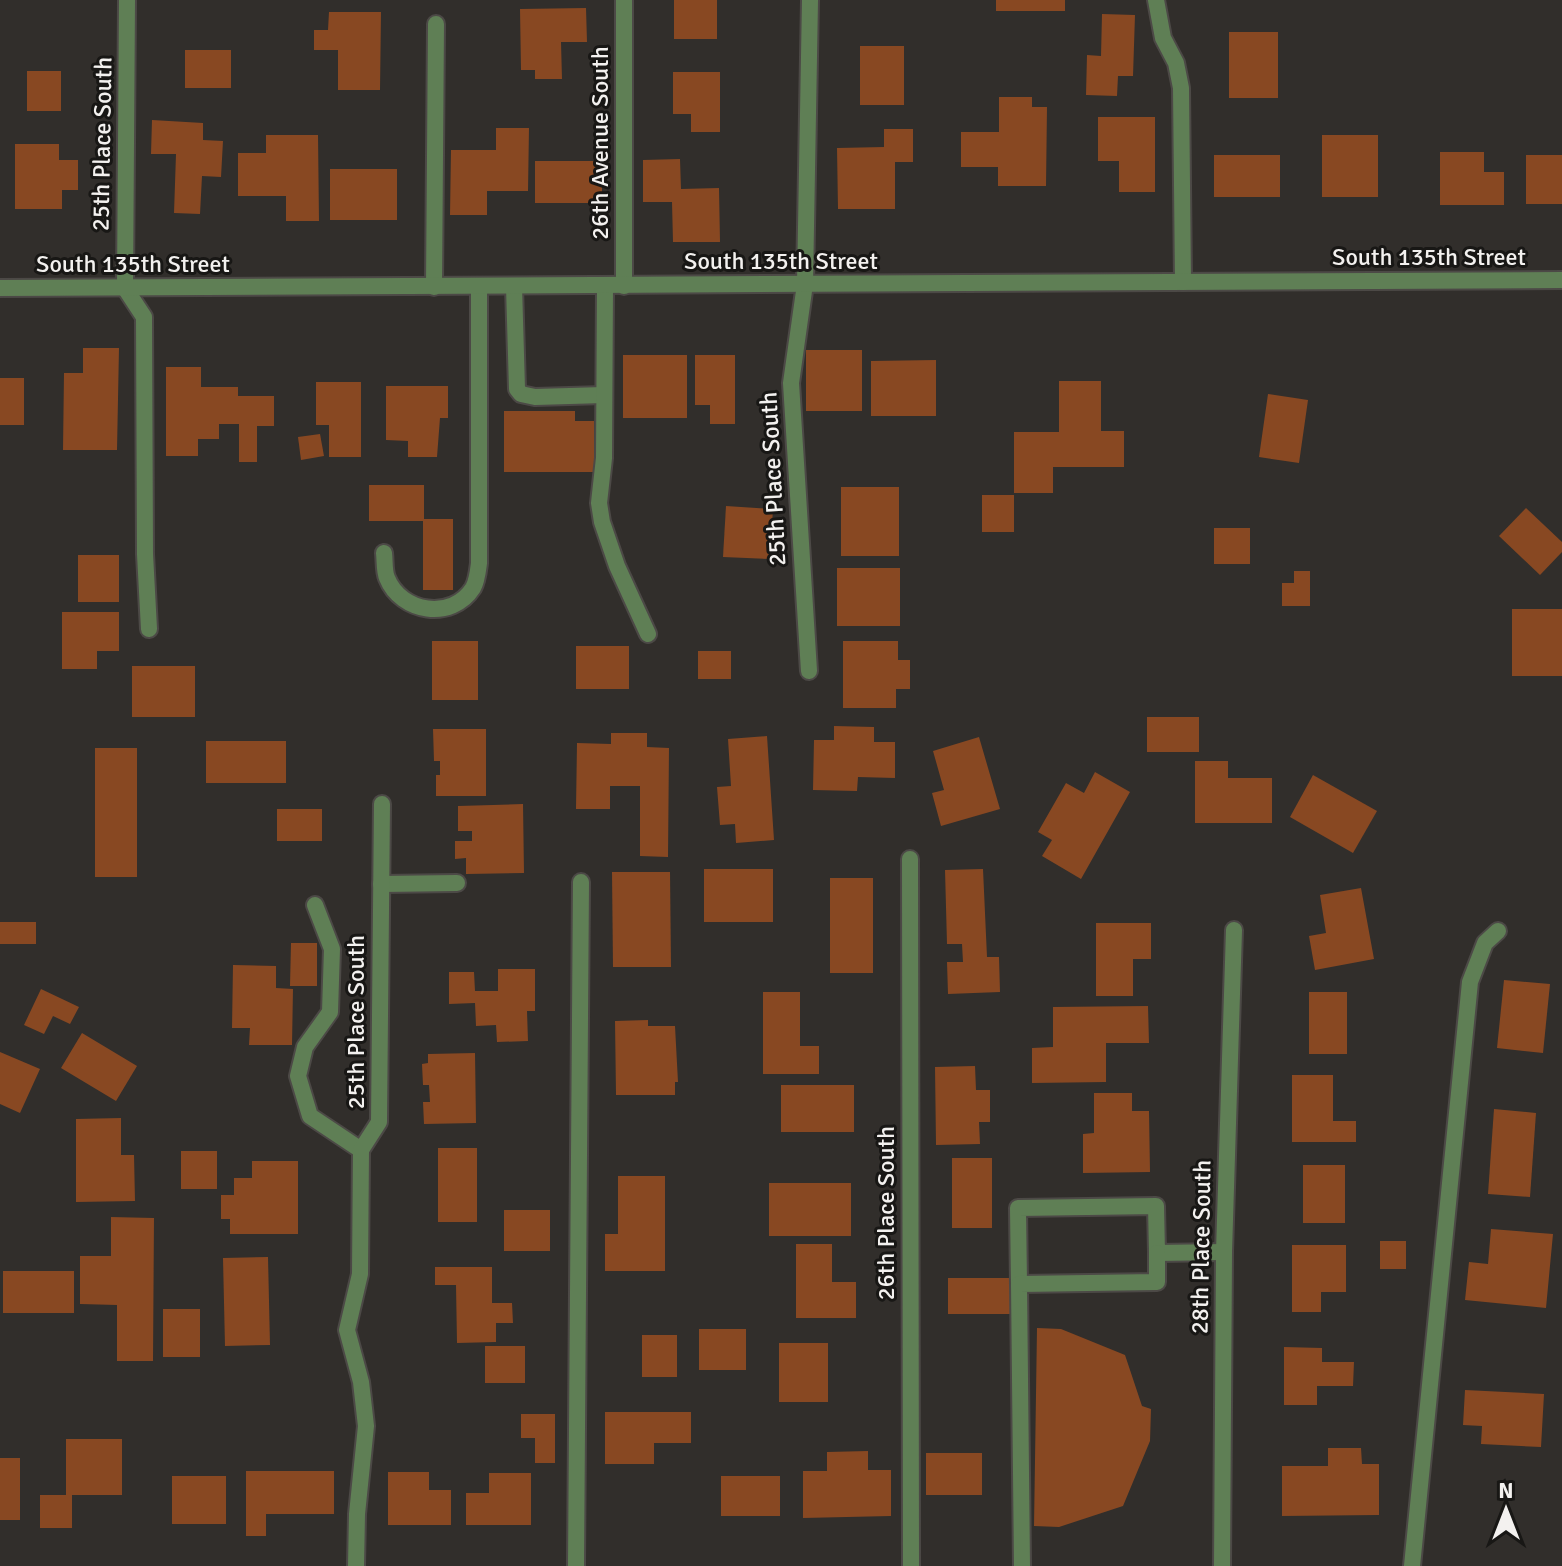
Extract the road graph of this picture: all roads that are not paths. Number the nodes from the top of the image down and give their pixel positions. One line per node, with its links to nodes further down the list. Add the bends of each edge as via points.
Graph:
1 (127, 0): 15 (street, 25th Place South)
2 (624, 0): 12 (street, 26th Avenue South)
3 (810, 0): 8 (street, 25th Place South)
4 (1156, 0): 7 (street, via 1181,88)
5 (436, 24): 13 (street)
6 (1562, 280): 7 (street, South 135th Street)
7 (1183, 282): 8 (street, South 135th Street)
8 (805, 284): 12 (street, South 135th Street); 20 (street, 25th Place South, via 791,383)
9 (479, 286): 10 (street, South 135th Street); 13 (street, South 135th Street); 17 (street, via 479,563 474,586 460,602 428,610 399,598 386,576)
10 (514, 286): 11 (street, South 135th Street); 16 (street, via 521,394)
11 (605, 286): 12 (street, South 135th Street); 16 (street)
12 (624, 286)
13 (434, 287): 15 (street, South 135th Street)
14 (0, 288): 15 (street, South 135th Street)
15 (125, 288): 18 (street, via 144,317)
16 (604, 395): 19 (street, via 602,522)
17 (384, 553)
18 (149, 629)
19 (648, 634)
20 (809, 671)
21 (382, 804): 25 (street, 25th Place South)
22 (910, 859): 35 (street, 26th Place South)
23 (581, 882): 34 (street)
24 (457, 883): 25 (street)
25 (381, 884): 29 (street, 25th Place South, via 379,1122)
26 (315, 905): 29 (street, via 332,949 330,1012 305,1047 298,1076 310,1116)
27 (1234, 930): 30 (street, 28th Place South)
28 (1498, 931): 38 (street, via 1485,943 1470,982)
29 (361, 1150): 33 (street, 25th Place South, via 360,1274 347,1330 366,1426)
30 (1224, 1252): 31 (street); 37 (street, 28th Place South)
31 (1157, 1253): 32 (street, via 1157,1282); 32 (street, via 1156,1206 1018,1208)
32 (1019, 1284): 36 (street)
33 (356, 1566)
34 (576, 1566)
35 (911, 1566)
36 (1022, 1566)
37 (1222, 1566)
38 (1412, 1566)

